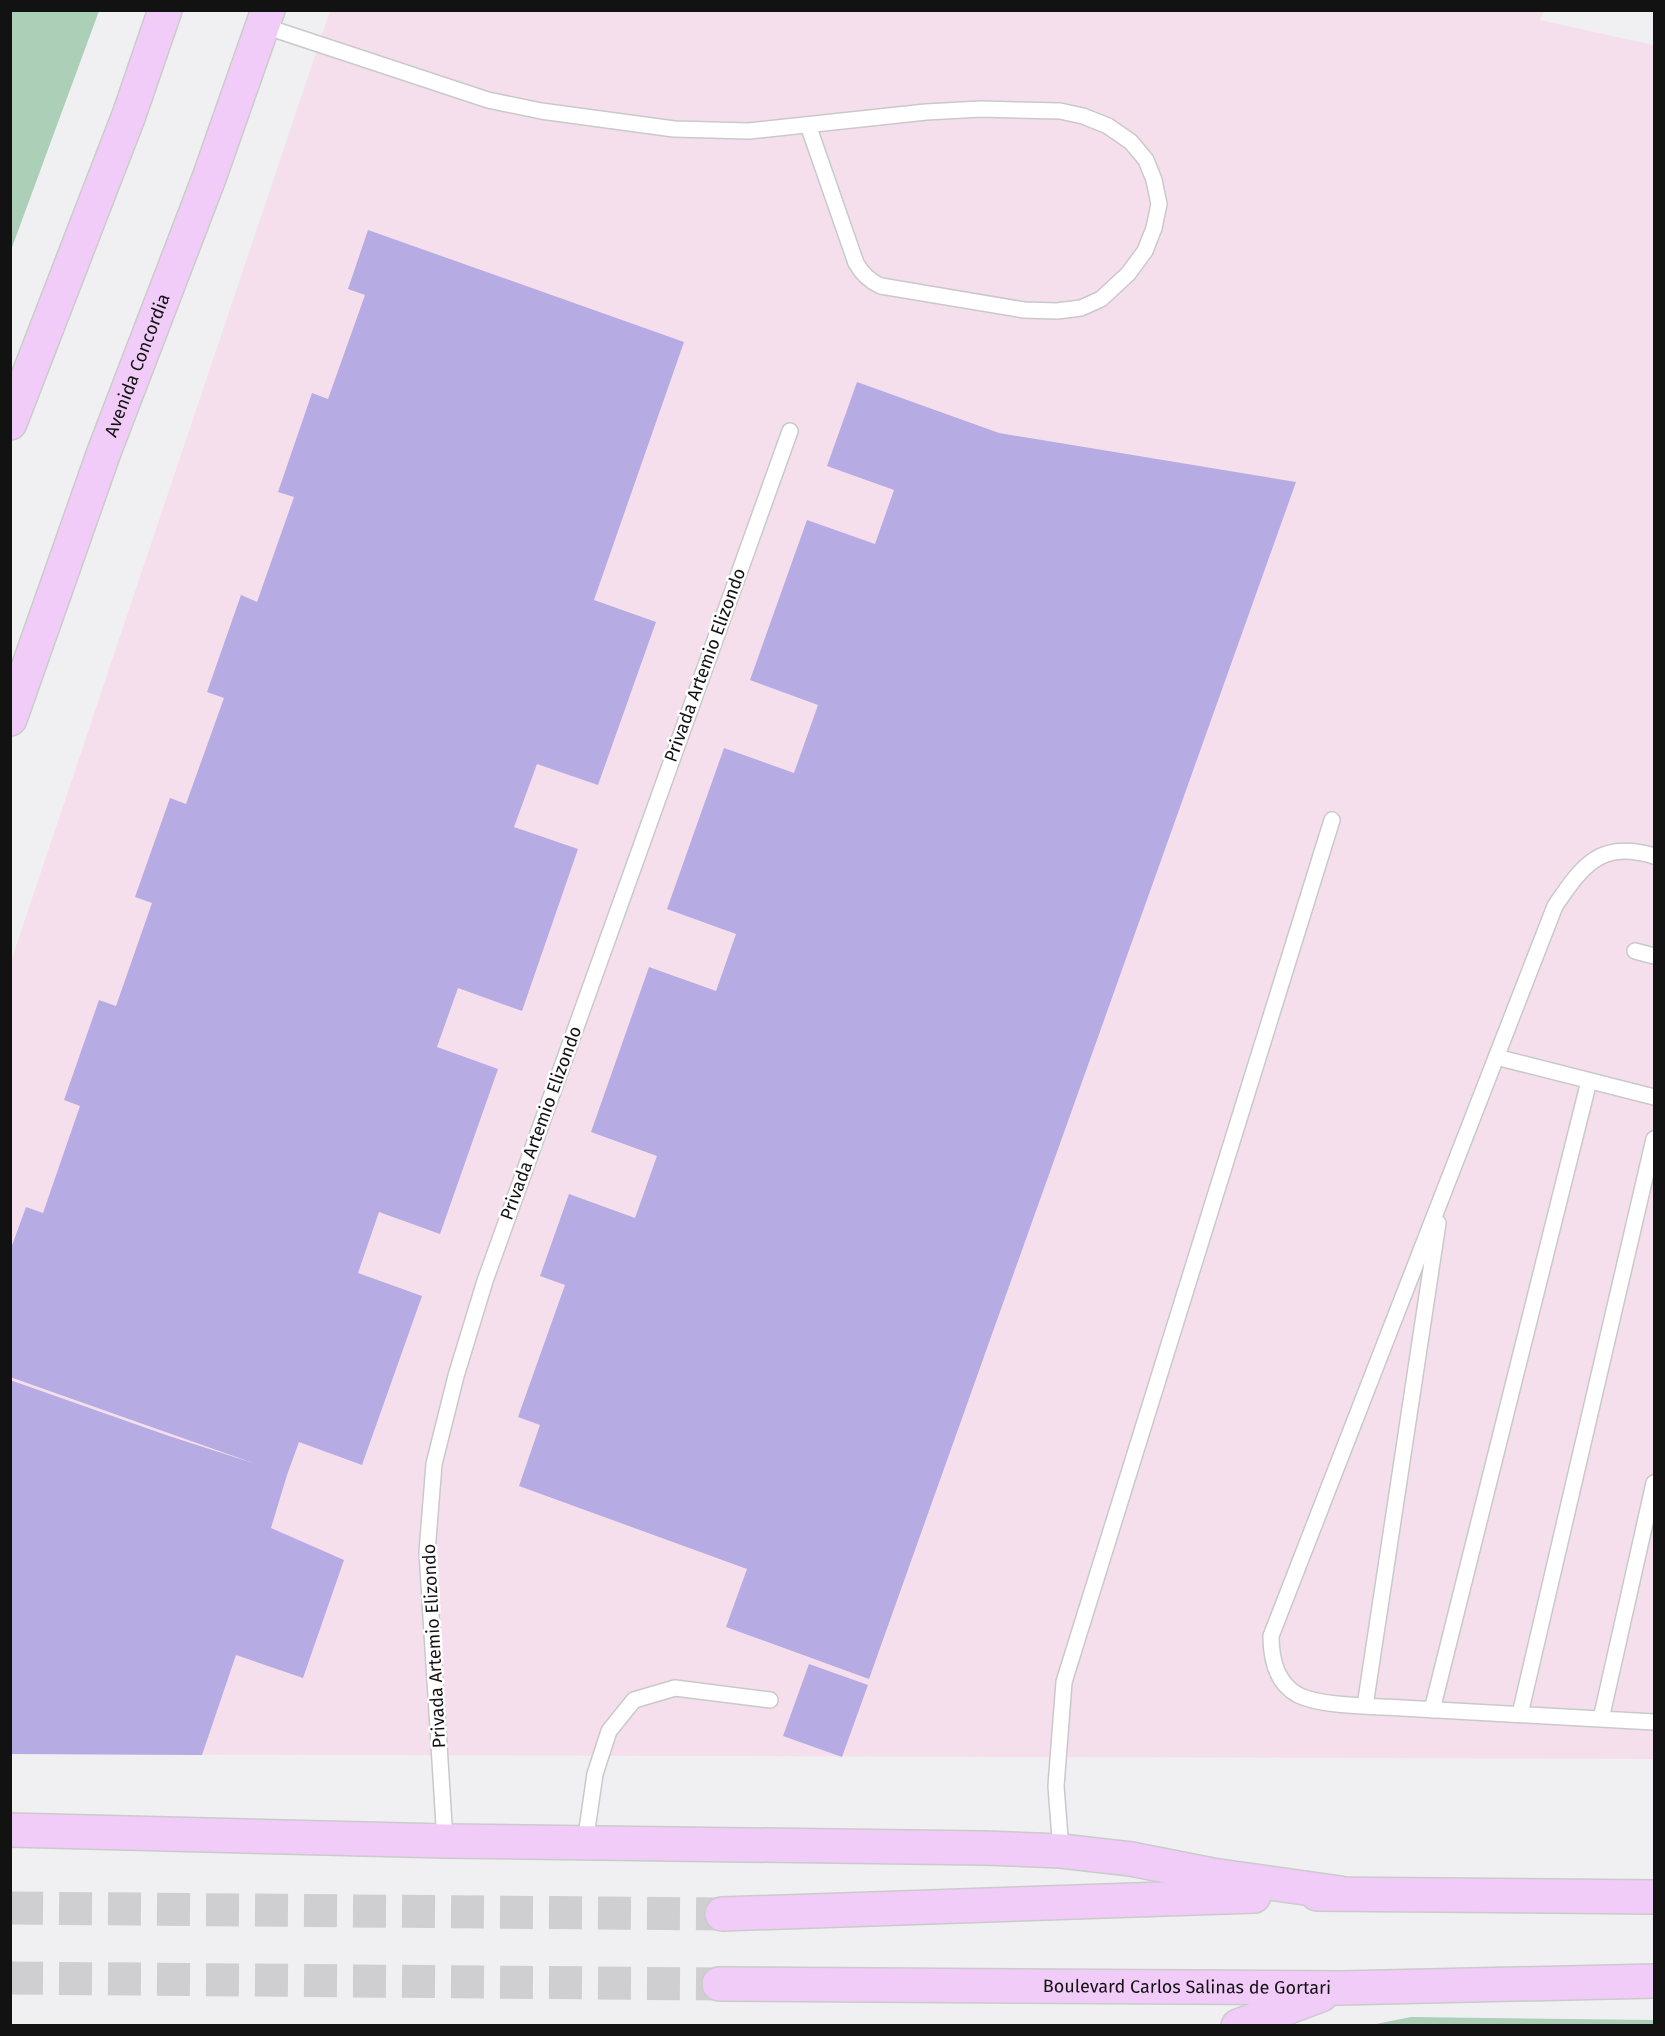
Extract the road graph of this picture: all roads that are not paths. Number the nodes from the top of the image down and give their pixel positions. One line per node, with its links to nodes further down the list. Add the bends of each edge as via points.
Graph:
1 (165, 10): 4 (main road, via 129,115)
2 (266, 18): 3 (lane, via 488,100 541,111 674,129 749,131); 6 (main road, Avenida Concordia, via 104,452)
3 (808, 125): 3 (lane, via 981,109 1060,111 1083,116 1108,126 1131,142 1146,160 1159,204 1154,228 1145,251 1128,274 1101,299 1081,308 1024,310 881,286 862,273 856,263)
4 (10, 423)
5 (790, 430): 24 (lane, Privada Artemio Elizondo, via 485,1281 434,1464 427,1552)
6 (10, 719)
7 (1332, 820): 26 (lane, via 1064,1682 1056,1786)
8 (1654, 856): 11 (lane, via 1624,850 1606,853 1574,879 1555,906)
9 (1635, 951): 10 (lane)
10 (1654, 956)
11 (1496, 1057): 12 (lane); 15 (lane)
12 (1589, 1081): 13 (lane); 19 (lane)
13 (1654, 1097)
14 (1654, 1139): 20 (lane)
15 (1442, 1197): 18 (lane); 18 (lane, via 1271,1636 1271,1655 1278,1676 1296,1694 1312,1701)
16 (1654, 1483): 21 (lane)
17 (770, 1700): 25 (lane, via 675,1688 634,1700 609,1731 595,1774)
18 (1365, 1706): 19 (lane)
19 (1432, 1710): 20 (lane)
20 (1520, 1714): 21 (lane)
21 (1600, 1719): 22 (lane)
22 (1654, 1722)
23 (10, 1830): 24 (main road)
24 (445, 1841): 25 (main road)
25 (585, 1843): 26 (main road)
26 (1061, 1851): 27 (main road)
27 (1340, 1893): 28 (main road); 29 (main road)
28 (1654, 1897)
29 (722, 1914)
30 (1654, 1981): 32 (main road, Boulevard Carlos Salinas de Gortari)
31 (719, 1984): 32 (main road, Boulevard Carlos Salinas de Gortari)
32 (1341, 1988): 33 (main road)
33 (1238, 2025)

